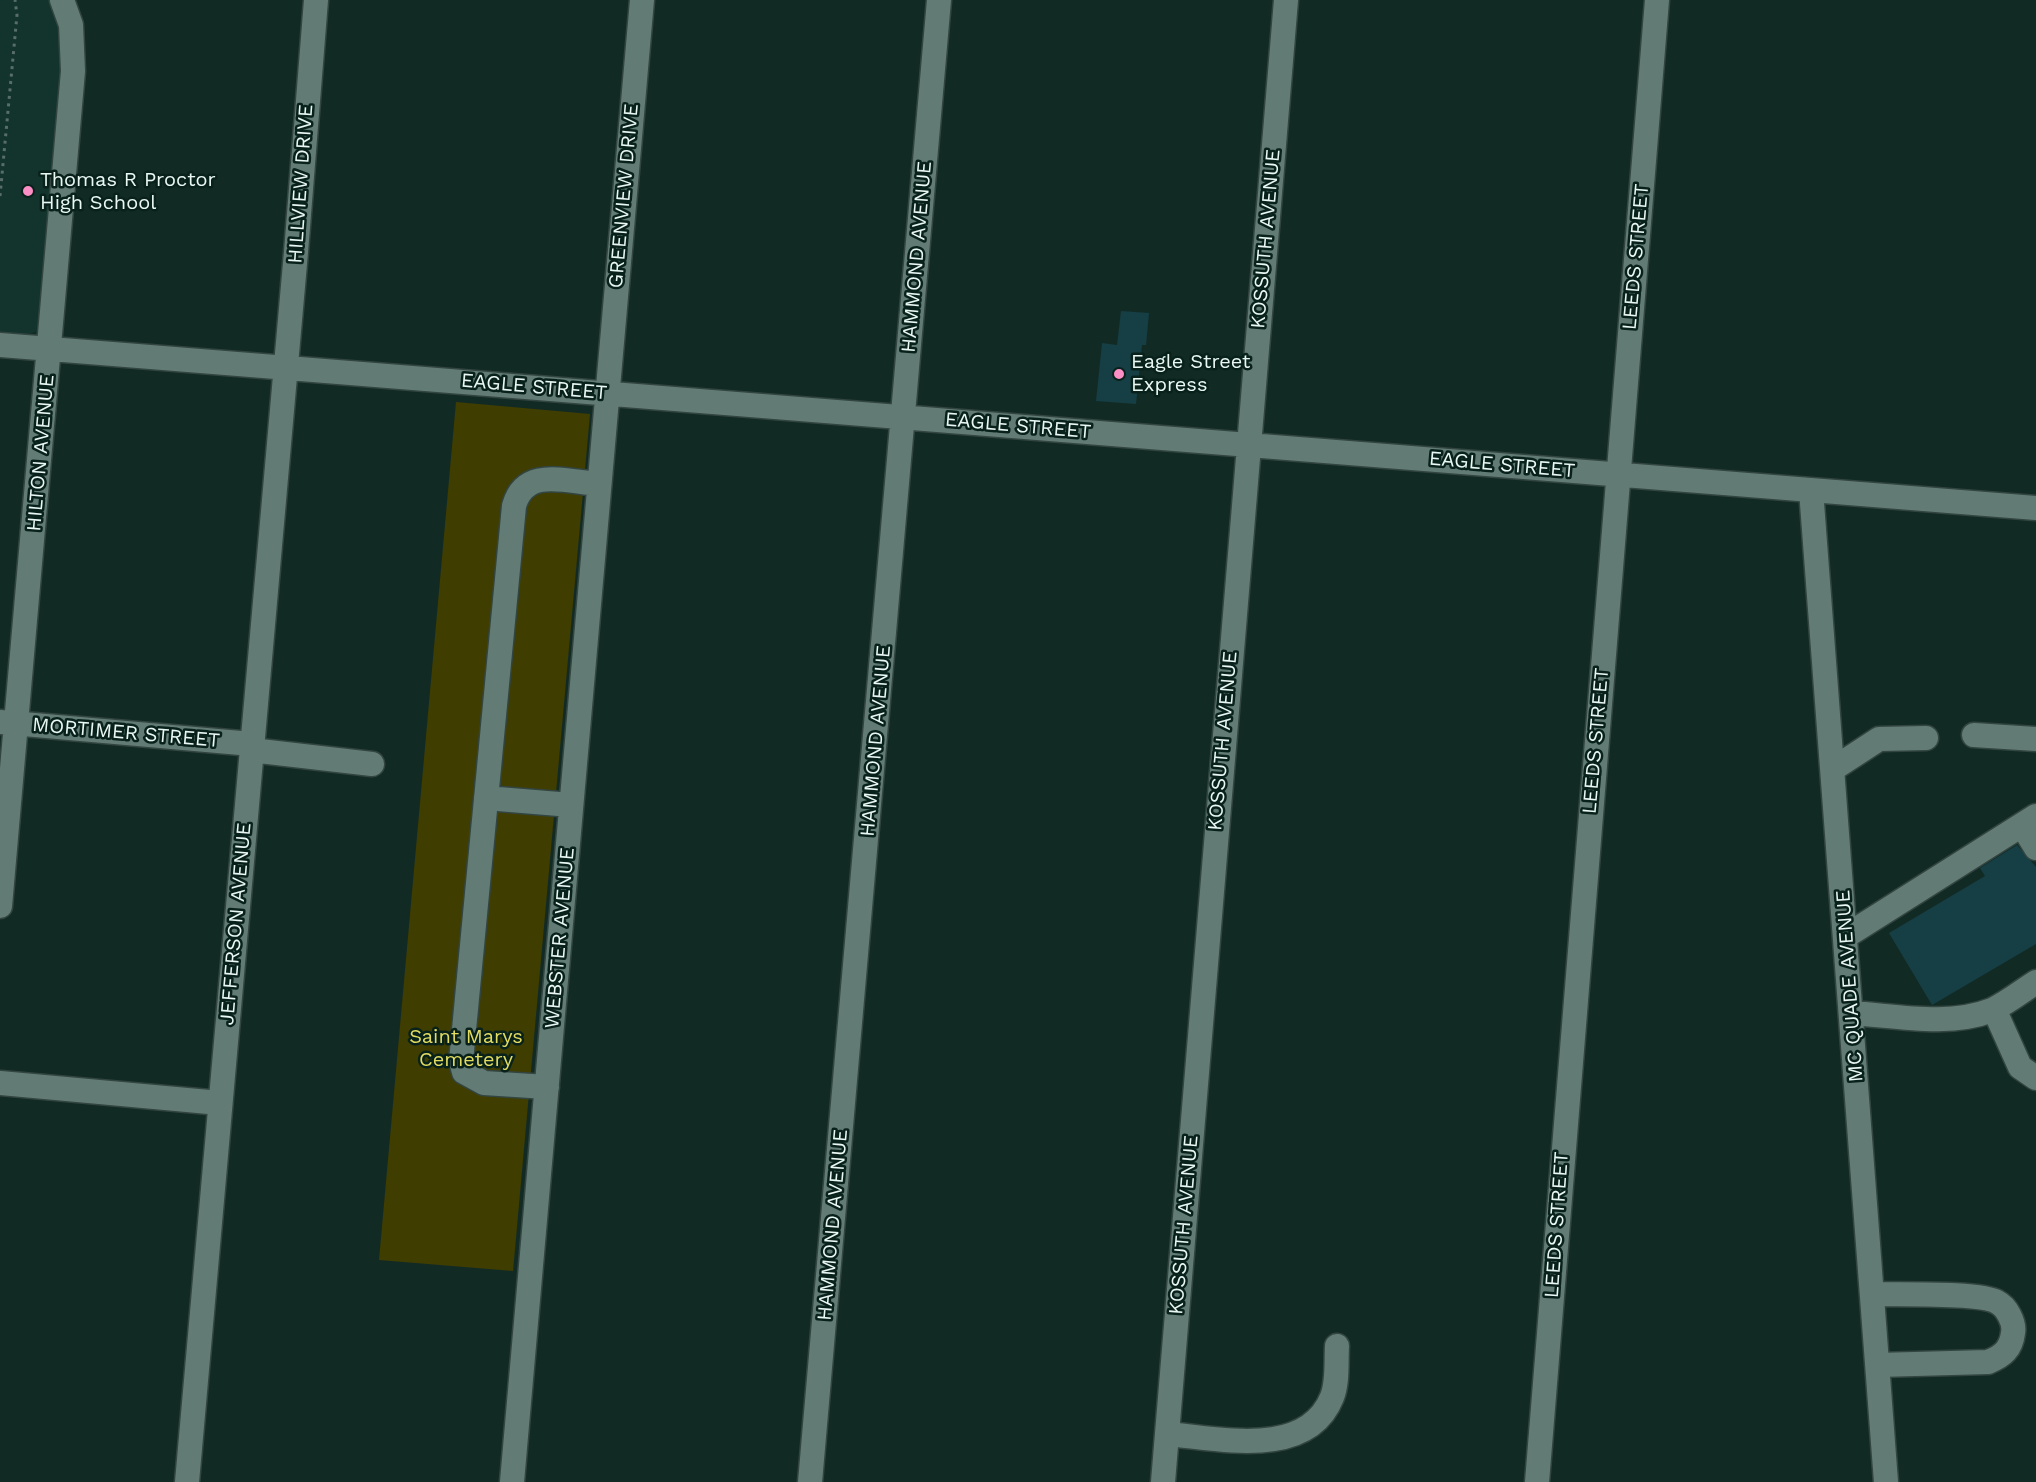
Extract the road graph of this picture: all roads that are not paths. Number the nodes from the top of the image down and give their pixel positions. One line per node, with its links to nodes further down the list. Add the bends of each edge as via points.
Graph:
1 (62, 0): 8 (street, HILTON AVENUE, via 71,26 73,71)
2 (316, 0): 9 (street, HILLVIEW DRIVE)
3 (642, 0): 10 (street, GREENVIEW DRIVE)
4 (939, 0): 11 (street, HAMMOND AVENUE)
5 (1286, 0): 12 (street, KOSSUTH AVENUE)
6 (1657, 0): 13 (street, LEEDS STREET)
7 (0, 345): 8 (street, EAGLE STREET)
8 (51, 349): 9 (street, EAGLE STREET); 17 (street, HILTON AVENUE)
9 (285, 367): 10 (street, EAGLE STREET); 21 (street, JEFFERSON AVENUE)
10 (607, 393): 11 (street, EAGLE STREET); 14 (street, WEBSTER AVENUE)
11 (903, 416): 12 (street, EAGLE STREET); 43 (street, HAMMOND AVENUE)
12 (1248, 445): 13 (street, EAGLE STREET); 40 (street, KOSSUTH AVENUE)
13 (1619, 474): 15 (street, EAGLE STREET); 45 (street, LEEDS STREET)
14 (599, 484): 24 (street, via 534,480 518,493); 25 (street, WEBSTER AVENUE)
15 (1811, 490): 16 (street, EAGLE STREET); 23 (street, MC QUADE AVENUE)
16 (2036, 508)
17 (9, 723): 21 (street, MORTIMER STREET); 28 (street, HILTON AVENUE)
18 (1974, 735): 20 (street)
19 (1926, 738): 23 (street, via 1879,739)
20 (2036, 739)
21 (252, 747): 22 (street, MORTIMER STREET); 36 (street, JEFFERSON AVENUE)
22 (372, 764)
23 (1833, 769): 29 (street, MC QUADE AVENUE)
24 (486, 798): 25 (street); 35 (street, via 461,1061 464,1072 484,1083)
25 (571, 805): 35 (street, WEBSTER AVENUE)
26 (2029, 820): 27 (street); 29 (street)
27 (2036, 848)
28 (0, 906)
29 (1846, 936): 32 (street, MC QUADE AVENUE)
30 (2036, 982): 31 (street)
31 (1994, 1009): 32 (street, via 1968,1017 1937,1019); 33 (street, via 2020,1067)
32 (1852, 1013): 37 (street, MC QUADE AVENUE)
33 (2036, 1078)
34 (0, 1083): 36 (street)
35 (547, 1087): 42 (street, WEBSTER AVENUE)
36 (220, 1103): 41 (street, JEFFERSON AVENUE)
37 (1872, 1294): 39 (street, MC QUADE AVENUE); 39 (street, via 1970,1296 1997,1301 2008,1312 2014,1328 2012,1343 2002,1357 1988,1362)
38 (1337, 1346): 40 (street, via 1332,1396 1321,1414 1297,1433 1269,1441)
39 (1878, 1365): 46 (street, MC QUADE AVENUE)
40 (1167, 1434): 44 (street, KOSSUTH AVENUE)
41 (187, 1482)
42 (512, 1482)
43 (810, 1482)
44 (1163, 1482)
45 (1537, 1482)
46 (1886, 1482)

